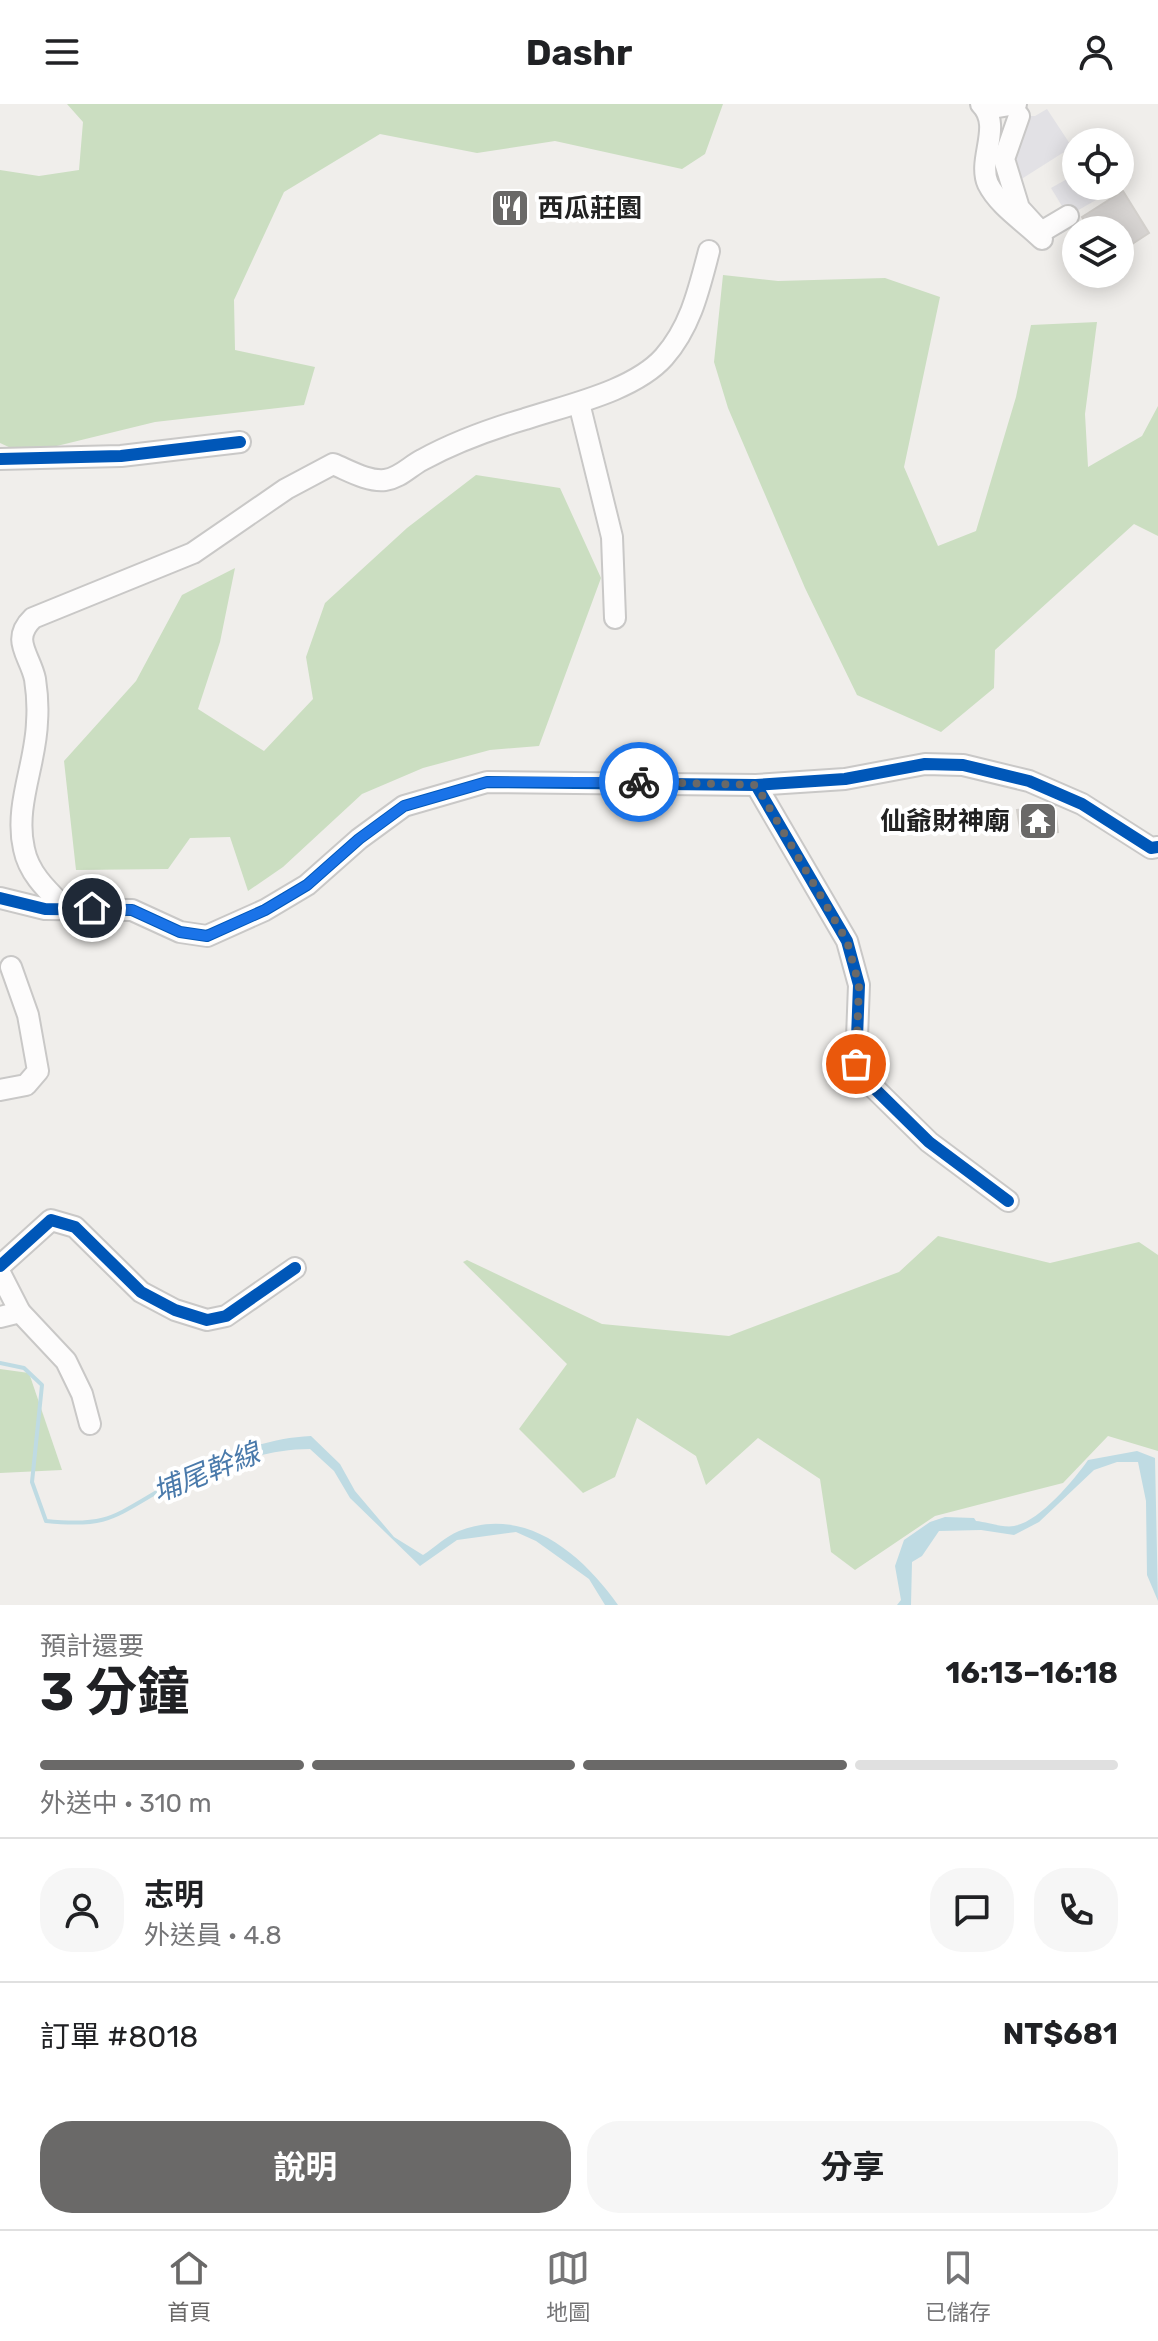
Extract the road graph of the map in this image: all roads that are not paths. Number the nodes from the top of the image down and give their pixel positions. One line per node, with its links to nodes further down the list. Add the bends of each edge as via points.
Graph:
1 (983, 106): 2 (street); 4 (street, via 991,135 984,173 989,185)
2 (1017, 110): 3 (street, via 1004,159 1019,208 1041,232)
3 (1062, 220)
4 (1042, 239)
5 (709, 251): 6 (street, via 692,311 662,359)
6 (579, 403): 9 (street, via 612,537); 13 (street, via 522,419 385,480 333,464 286,489 193,553 33,618 21,631 35,678 37,723 21,833 40,884)
7 (240, 442): 8 (street, via 121,456)
8 (0, 459)
9 (615, 618)
10 (756, 785): 11 (street, via 845,779 925,764 963,765 1029,781 1082,804 1151,848); 13 (street, via 502,781 447,791 404,806 307,885 207,936 180,932 132,910); 16 (street, via 847,941 859,985 856,1064 929,1142)
11 (1158, 847)
12 (0, 898): 13 (street, via 45,909)
13 (65, 908)
14 (11, 967): 15 (street, via 28,1015 38,1071 26,1085)
15 (0, 1090)
16 (1008, 1201)
17 (0, 1266): 18 (street, via 51,1220 75,1227 141,1292 207,1320 226,1316)
18 (295, 1268)
19 (0, 1273): 20 (street)
20 (10, 1315): 21 (street, via 66,1361)
21 (90, 1424)

